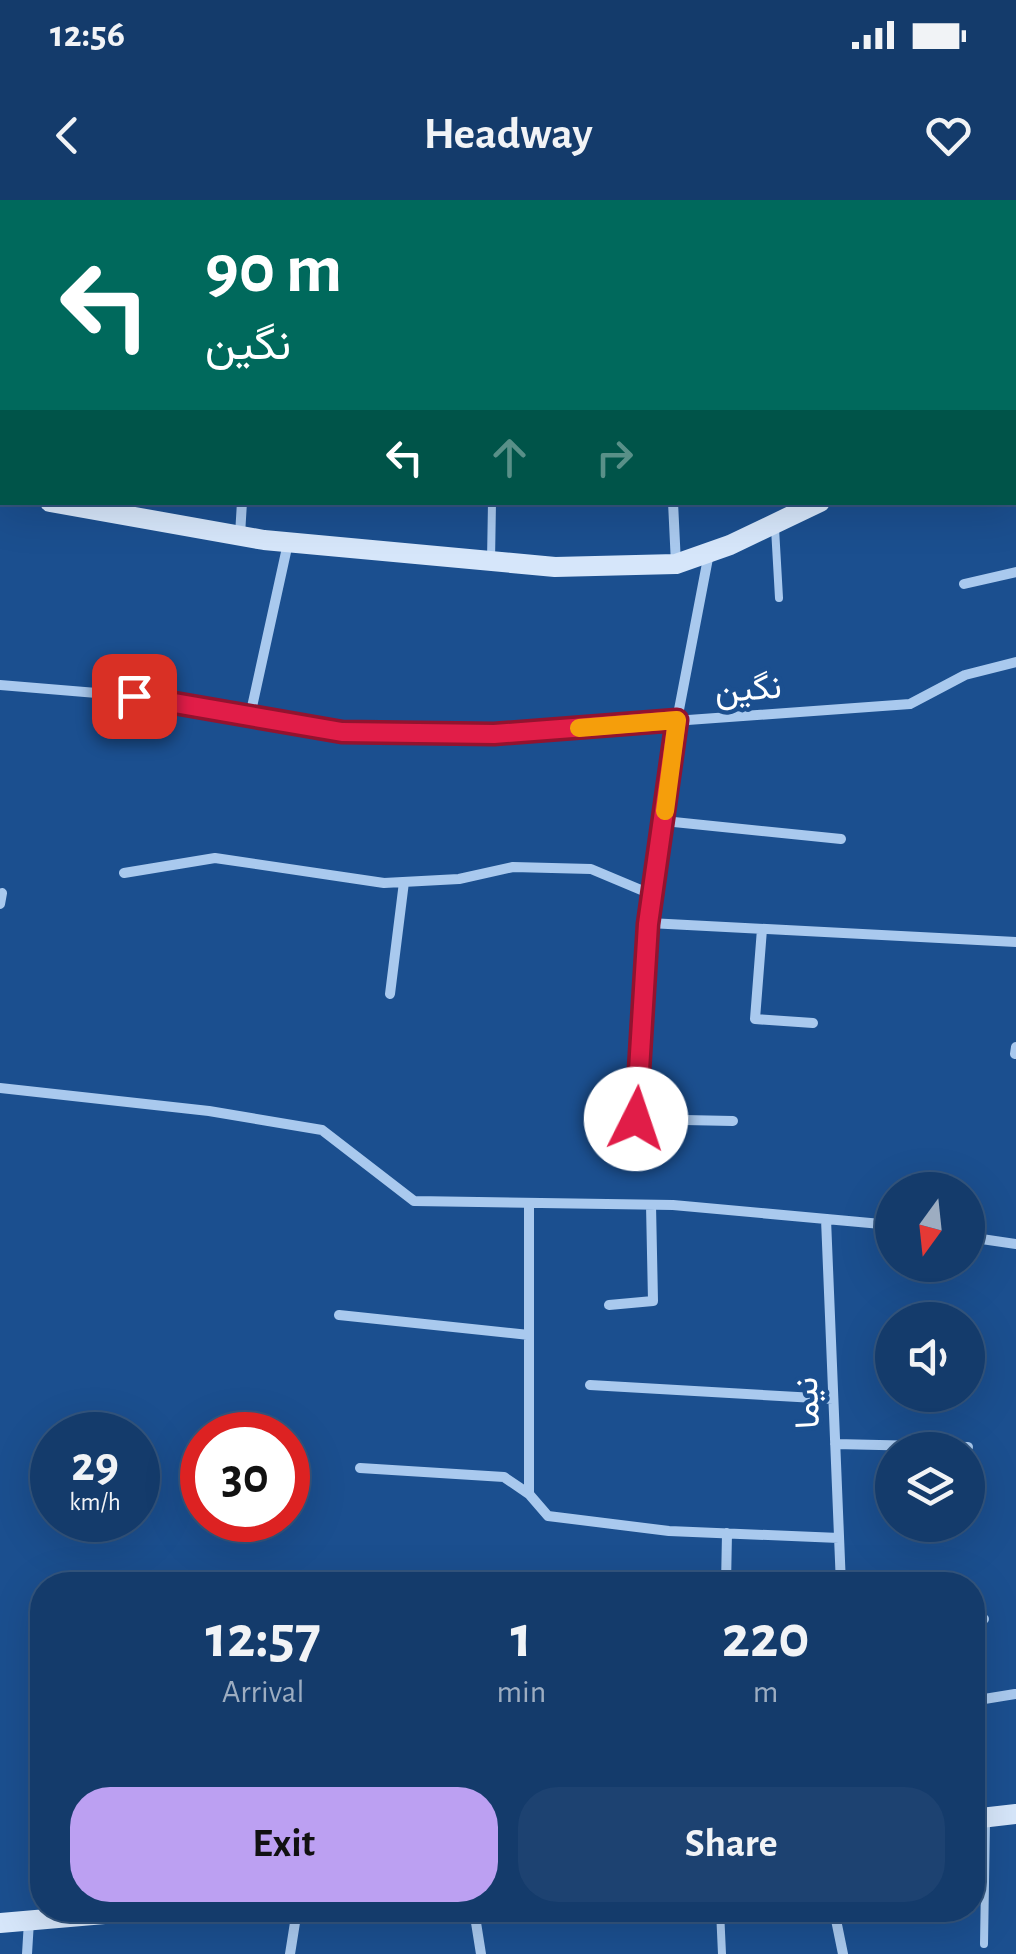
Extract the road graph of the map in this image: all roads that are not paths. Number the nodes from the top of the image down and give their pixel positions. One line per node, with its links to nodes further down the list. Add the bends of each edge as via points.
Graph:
1 (85, 505): 6 (street)
2 (242, 505): 8 (street)
3 (492, 505): 11 (lane)
4 (673, 505): 12 (street)
5 (814, 505): 7 (street)
6 (120, 508): 8 (street)
7 (774, 524): 10 (street); 15 (lane)
8 (240, 535): 9 (street)
9 (288, 542): 11 (street); 18 (street)
10 (709, 553): 12 (street); 19 (street)
11 (491, 561): 12 (street)
12 (676, 564)
13 (1016, 572): 14 (street)
14 (964, 584)
15 (779, 598)
16 (1016, 662): 19 (street, نگین, via 965,674 910,704)
17 (0, 686): 18 (street, نگین, via 134,696)
18 (250, 716): 19 (street, نگین, via 342,732 494,734)
19 (677, 720): 20 (street)
20 (664, 821): 21 (street); 24 (street)
21 (842, 839)
22 (124, 873): 23 (street, via 215,858)
23 (404, 882): 24 (street, via 513,867 591,870); 28 (street)
24 (653, 895): 25 (street)
25 (648, 924): 26 (street); 31 (street, via 636,1119)
26 (762, 929): 27 (street); 29 (street, via 755,1019)
27 (1016, 942)
28 (390, 994)
29 (812, 1023)
30 (0, 1088): 32 (street, via 322,1130 414,1201)
31 (732, 1122)
32 (529, 1203): 33 (street); 40 (street)
33 (651, 1205): 34 (street); 38 (street, via 653,1301)
34 (826, 1219): 35 (street); 42 (street, نیما)
35 (875, 1223)
36 (985, 1239): 37 (street)
37 (1016, 1244)
38 (609, 1305)
39 (339, 1315): 40 (street)
40 (529, 1335): 46 (street)
41 (590, 1385): 42 (street)
42 (834, 1399): 43 (street, نیما)
43 (836, 1444): 44 (street); 48 (street, نیما)
44 (875, 1445)
45 (360, 1468): 46 (street, via 504,1477)
46 (529, 1494): 47 (street, via 548,1516)
47 (727, 1533): 48 (street); 49 (street)
48 (839, 1538): 50 (street, نیما)
49 (726, 1572)
50 (840, 1572)
51 (1015, 1694): 52 (street)
52 (985, 1699)
53 (1016, 1814): 54 (street)
54 (985, 1817)
55 (29, 1921): 61 (street); 63 (street)
56 (295, 1922): 64 (street)
57 (476, 1922): 65 (street)
58 (721, 1922): 66 (lane)
59 (836, 1922): 67 (street)
60 (983, 1922): 62 (lane)
61 (0, 1923)
62 (984, 1944)
63 (28, 1954)
64 (290, 1954)
65 (481, 1954)
66 (722, 1954)
67 (843, 1954)

